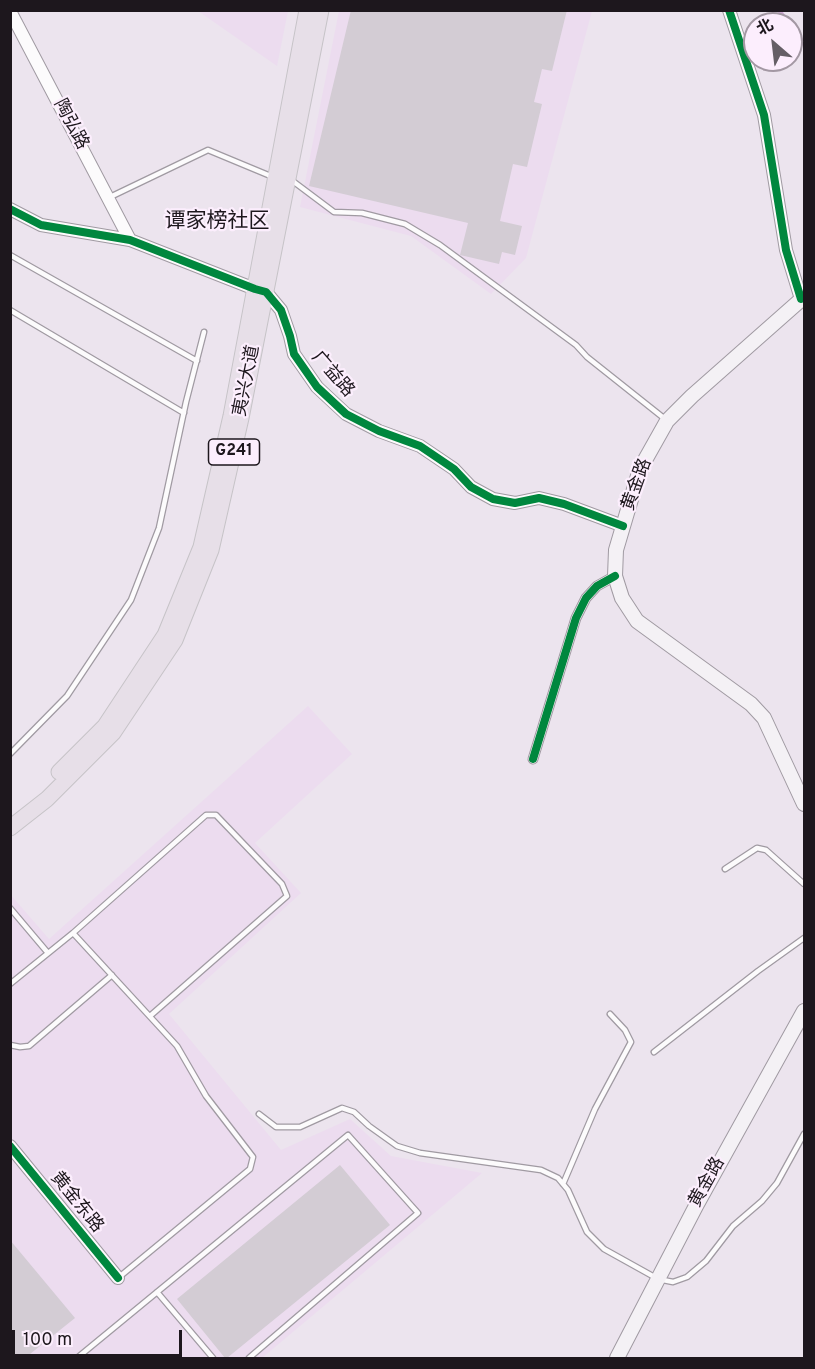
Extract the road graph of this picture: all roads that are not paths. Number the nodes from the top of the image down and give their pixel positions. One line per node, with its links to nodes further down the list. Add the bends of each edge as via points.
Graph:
1 (307, 10): 5 (highway, 夷兴大道 / G241)
2 (321, 10): 5 (highway, 夷兴大道 / G241)
3 (729, 10): 11 (street, via 764,115 786,250)
4 (10, 11): 6 (street, 陶弘路)
5 (282, 178): 6 (lane, via 208,150); 10 (highway, 夷兴大道 / G241); 16 (lane, via 334,212 362,213 405,224 440,245 576,345)
6 (108, 198): 8 (street, 陶弘路)
7 (10, 208): 8 (street, via 41,225)
8 (130, 240): 10 (street)
9 (10, 255): 14 (lane)
10 (260, 290): 17 (street, 广益路, via 281,310 294,354 317,387 346,414 420,446 454,468 471,487 493,499 515,502 539,498); 22 (highway, 夷兴大道 / G241, via 201,547 165,635 105,726); 23 (highway, 夷兴大道 / G241, via 241,418 211,550 175,640 113,733 47,799)
11 (803, 298): 16 (main road, 黄金路)
12 (10, 310): 15 (lane)
13 (204, 332): 14 (lane)
14 (197, 362): 15 (lane)
15 (184, 413): 19 (lane, via 159,528 131,600 67,696)
16 (667, 421): 17 (main road, 黄金路, via 640,469)
17 (623, 526): 18 (main road, 黄金路, via 616,550)
18 (615, 576): 20 (street, via 597,586 576,618); 21 (main road, 黄金路, via 622,598 637,621 751,704 764,718)
19 (10, 754)
20 (533, 759)
21 (804, 804)
22 (10, 815)
23 (10, 828)
24 (725, 869): 25 (lane, via 757,848 766,850)
25 (804, 884)
26 (10, 908): 29 (lane)
27 (74, 933): 29 (lane); 30 (lane); 34 (lane, via 206,815 216,815 282,884 287,896)
28 (804, 938): 36 (lane)
29 (48, 953): 31 (lane)
30 (112, 975): 34 (lane); 35 (lane, via 29,1046)
31 (10, 984)
32 (804, 1011): 42 (main road, 黄金路)
33 (610, 1014): 40 (lane, via 631,1042 595,1109)
34 (150, 1016): 41 (lane, via 177,1046 206,1096 253,1157 250,1169)
35 (10, 1045)
36 (654, 1052)
37 (259, 1114): 40 (lane, via 276,1127 300,1127 342,1108 354,1112 397,1146 420,1153 541,1170)
38 (804, 1134): 42 (lane, via 777,1183 734,1226 706,1262 673,1282)
39 (10, 1146): 41 (street, 黄金东路)
40 (563, 1184): 42 (lane, via 587,1232 604,1249)
41 (118, 1278)
42 (658, 1279): 47 (main road, 黄金路)
43 (158, 1292): 44 (lane); 45 (lane); 46 (lane, via 348,1135 417,1213)
44 (77, 1359)
45 (213, 1359)
46 (249, 1359)
47 (618, 1359)

